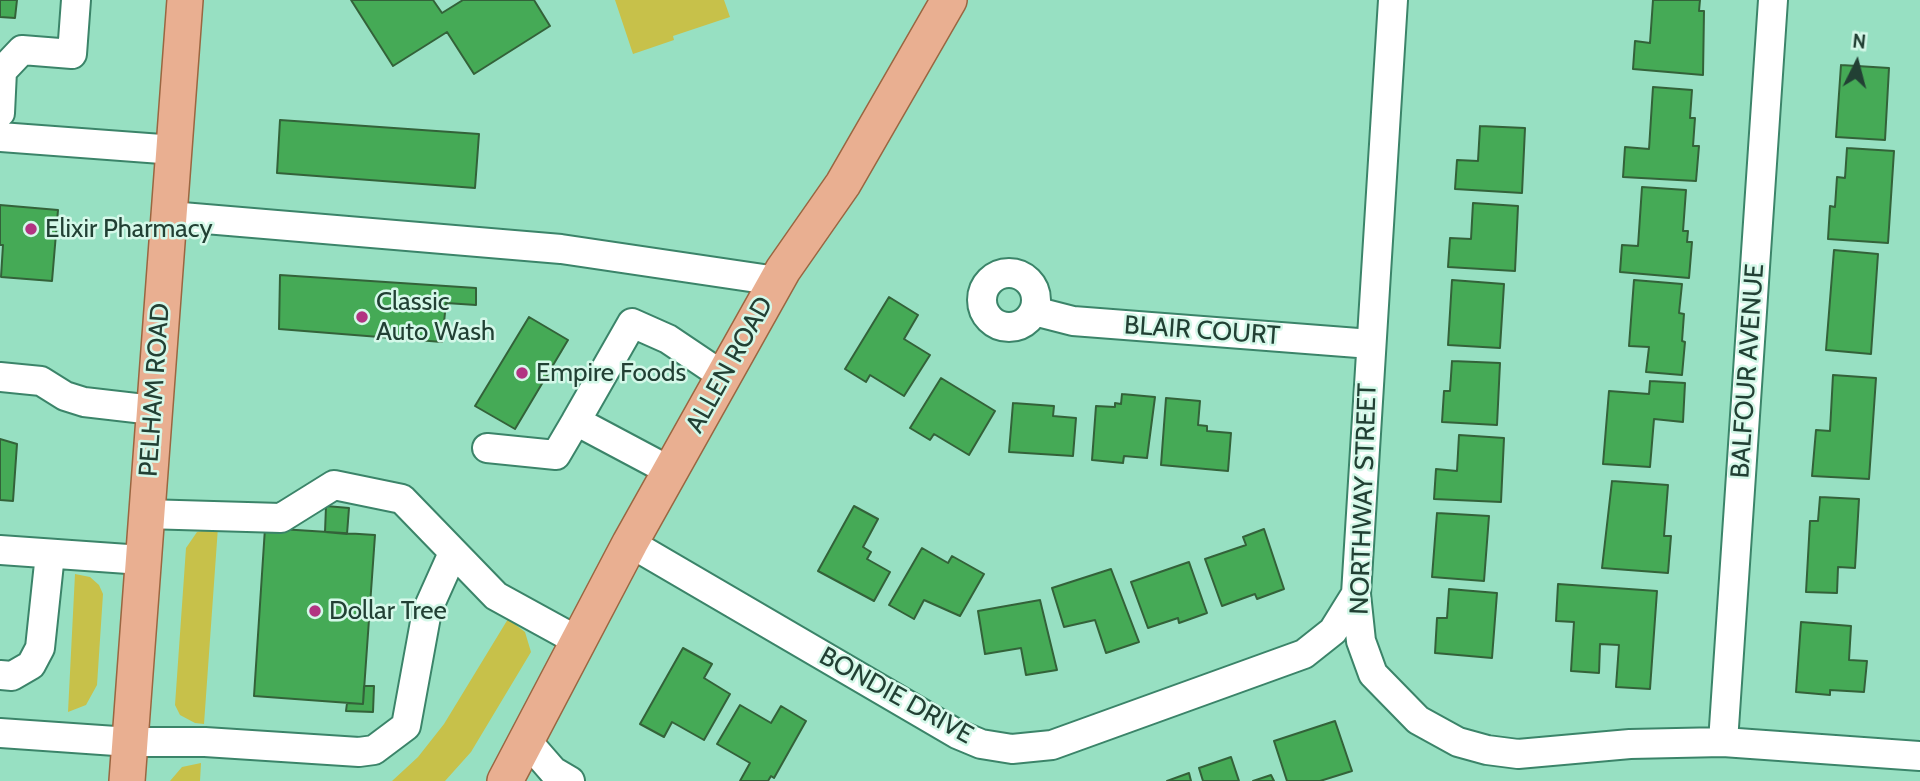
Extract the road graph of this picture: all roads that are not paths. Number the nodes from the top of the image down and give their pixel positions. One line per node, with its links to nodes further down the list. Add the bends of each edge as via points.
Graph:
1 (76, 0): 6 (street, via 72,54 22,50)
2 (185, 0): 9 (main road, PELHAM ROAD)
3 (949, 0): 11 (main road, ALLEN ROAD, via 843,184)
4 (1393, 0): 13 (street, NORTHWAY STREET)
5 (1773, 0): 32 (street, BALFOUR AVENUE)
6 (1, 70): 7 (street)
7 (0, 113)
8 (0, 137): 9 (street)
9 (174, 150): 10 (main road, PELHAM ROAD)
10 (170, 216): 11 (street, via 561,249); 16 (main road, PELHAM ROAD)
11 (777, 281): 14 (main road, ALLEN ROAD)
12 (1034, 311): 13 (street, BLAIR COURT, via 1073,321)
13 (1371, 344): 26 (street, NORTHWAY STREET)
14 (723, 376): 17 (street, via 668,339 632,323); 19 (main road, ALLEN ROAD)
15 (0, 377): 16 (street, via 41,382 84,402)
16 (153, 410): 20 (main road, PELHAM ROAD)
17 (576, 421): 18 (street, via 556,455); 19 (street)
18 (487, 448)
19 (670, 471): 21 (main road, ALLEN ROAD)
20 (145, 514): 23 (street, via 281,518 334,485 402,499); 25 (main road, PELHAM ROAD)
21 (630, 543): 26 (street, BONDIE DRIVE, via 957,734 1012,749 1052,745 1304,654 1334,631); 27 (main road, ALLEN ROAD)
22 (0, 550): 24 (street)
23 (453, 553): 27 (street, via 496,596); 31 (street, via 427,611 406,726 374,750)
24 (50, 554): 25 (street); 28 (street, via 40,648 31,665)
25 (142, 560): 31 (main road, PELHAM ROAD)
26 (1356, 594): 32 (street, NORTHWAY STREET, via 1361,640 1373,674 1418,720 1458,742 1518,754)
27 (578, 641): 30 (main road, ALLEN ROAD)
28 (4, 673)
29 (0, 733): 31 (street)
30 (526, 740): 35 (main road, ALLEN ROAD); 36 (main road, ALLEN ROAD); 37 (street, via 553,771)
31 (130, 742): 34 (main road, PELHAM ROAD)
32 (1723, 742): 33 (street, NORTHWAY STREET)
33 (1920, 756)
34 (127, 781)
35 (480, 781)
36 (505, 781)
37 (569, 781)

